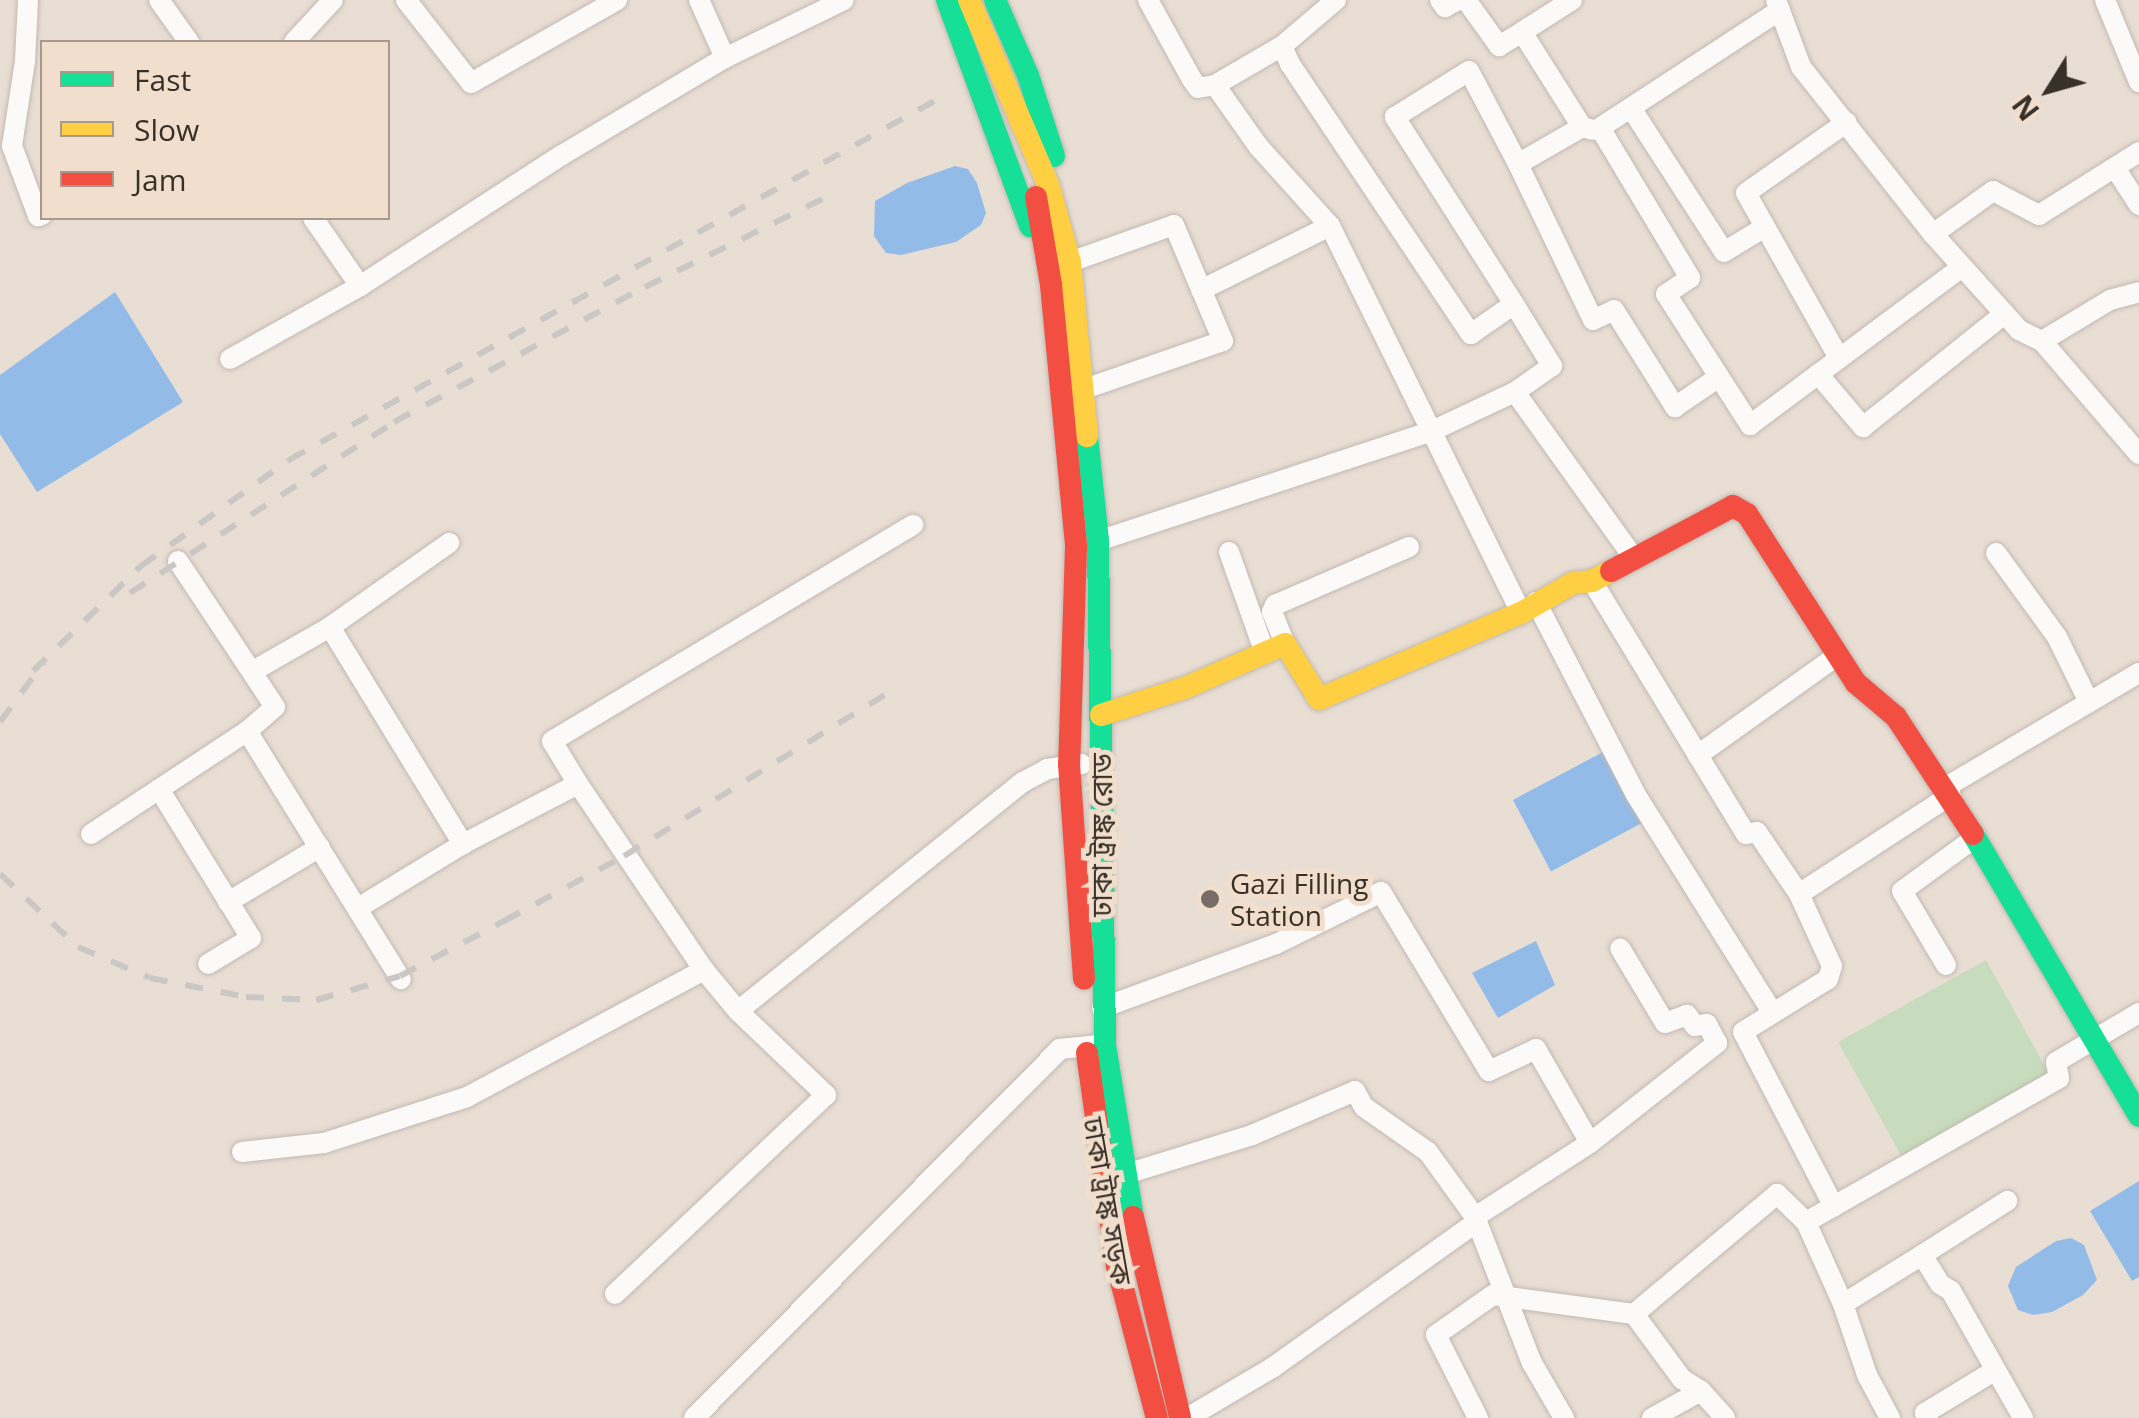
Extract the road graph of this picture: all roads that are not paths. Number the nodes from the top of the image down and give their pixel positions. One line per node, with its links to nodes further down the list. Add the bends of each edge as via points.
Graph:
1 (28, 0): 35 (street, via 12,146)
2 (159, 0): 21 (street)
3 (332, 0): 22 (street)
4 (406, 0): 5 (street, via 471,83)
5 (617, 0)
6 (699, 0): 24 (street)
7 (844, 0): 24 (street)
8 (947, 0): 43 (main road)
9 (969, 0): 30 (main road, ঢাকা ট্রাঙ্ক রোড)
10 (1021, 0): 19 (street)
11 (1148, 0): 26 (street, via 1198,88)
12 (1336, 0): 23 (street)
13 (1440, 0): 14 (street, via 1444,8)
14 (1458, 0)
15 (1466, 0): 20 (street, via 1499,46)
16 (1572, 0): 20 (street)
17 (2105, 0): 25 (street)
18 (1778, 5): 27 (street); 28 (street, via 1801,67)
19 (997, 6): 40 (main road, ঢাকা ট্রাঙ্ক রোড, via 1028,75 1059,173)
20 (1522, 32): 29 (street)
21 (188, 40)
22 (296, 40)
23 (1282, 46): 26 (street); 46 (street, via 1471,334)
24 (725, 58): 42 (street)
25 (2139, 82)
26 (1215, 85): 37 (street, via 1258,146)
27 (1631, 108): 29 (street); 38 (street, via 1724,252)
28 (1846, 122): 38 (street, via 1746,193); 39 (street)
29 (1591, 127): 32 (street); 52 (street, via 1690,278 1666,294)
30 (1029, 144): 40 (main road, ঢাকা ট্রাঙ্ক রোড); 43 (main road, ঢাকা ট্রাঙ্ক রোড)
31 (2139, 152): 33 (street)
32 (1518, 164): 46 (street, via 1469,71 1396,117); 52 (street, via 1593,320 1614,310 1675,407)
33 (2116, 168): 34 (street); 39 (street, via 2039,215 1992,191)
34 (2139, 205)
35 (40, 216)
36 (313, 220): 42 (street)
37 (1330, 226): 44 (street); 55 (street)
38 (1765, 228): 49 (street)
39 (1933, 234): 41 (street)
40 (1069, 254): 44 (street, via 1174,225); 53 (main road, ঢাকা ট্রাঙ্ক রোড)
41 (1962, 267): 47 (street); 49 (street)
42 (360, 286): 50 (street)
43 (1050, 286): 77 (main road, ঢাকা ট্রাঙ্ক রোড, via 1076,547)
44 (1202, 290): 53 (street, via 1223,341)
45 (2139, 292): 48 (street, via 2110,300)
46 (1514, 304): 54 (street, via 1552,366)
47 (2004, 314): 48 (street); 51 (street, via 1863,427)
48 (2042, 342): 56 (street)
49 (1839, 358): 51 (street)
50 (230, 359)
51 (1818, 374): 52 (street, via 1750,425)
52 (1719, 377)
53 (1086, 388): 58 (main road, ঢাকা ট্রাঙ্ক রোড)
54 (1515, 392): 55 (street); 63 (street)
55 (1432, 432): 58 (street); 66 (street)
56 (2139, 454)
57 (913, 525): 78 (street, via 552,741)
58 (1098, 541): 73 (main road, ঢাকা ট্রাঙ্ক রোড)
59 (449, 543): 67 (street)
60 (1409, 547): 68 (street, via 1275,605)
61 (1229, 552): 68 (street)
62 (1996, 553): 72 (street, via 2057,637)
63 (1634, 558): 65 (main road); 69 (main road, via 1733,506 1746,514)
64 (178, 561): 70 (street)
65 (1592, 582): 66 (main road, via 1573,583); 75 (street)
66 (1529, 608): 68 (main road, via 1319,699); 96 (street, via 1636,795)
67 (330, 627): 70 (street); 83 (street)
68 (1275, 648): 73 (main road)
69 (1837, 656): 75 (street); 80 (main road, via 1856,683 1896,717)
70 (253, 672): 74 (street, via 275,707)
71 (2139, 672): 72 (street)
72 (2089, 702): 80 (street)
73 (1101, 715): 76 (main road, ঢাকা ট্রাঙ্ক রোড)
74 (246, 731): 79 (street); 84 (street)
75 (1698, 755): 85 (street, via 1746,834 1756,832)
76 (1101, 762): 77 (street); 94 (main road, ঢাকা ট্রাঙ্ক রোড)
77 (1070, 764): 93 (main road, ঢাকা ট্রাঙ্ক রোড); 95 (street, via 1047,769 985,810)
78 (578, 784): 83 (street); 91 (street)
79 (159, 789): 81 (street); 86 (street)
80 (1948, 791): 82 (main road); 85 (street)
81 (91, 834)
82 (1976, 837): 90 (street, via 1902,891); 98 (main road)
83 (463, 844): 87 (street)
84 (320, 847): 86 (street); 87 (street)
85 (1799, 894): 96 (street, via 1832,974)
86 (228, 902): 89 (street, via 251,938)
87 (358, 908): 92 (street)
88 (1620, 948): 101 (street, via 1665,1023 1687,1016 1695,1026 1707,1024 1718,1042)
89 (208, 964)
90 (1946, 965)
91 (704, 970): 95 (street); 102 (street, via 467,1097 324,1143)
92 (401, 979)
93 (1084, 980): 99 (main road, ঢাকা ট্রাঙ্ক সড়ক)
94 (1102, 1008): 99 (main road, ঢাকা ট্রাঙ্ক রোড); 101 (street, via 1276,944 1381,892 1489,1071 1536,1049)
95 (738, 1011): 109 (street, via 826,1095)
96 (1774, 1013): 105 (street, via 1744,1036)
97 (2139, 1013): 98 (street)
98 (2093, 1041): 100 (main road); 105 (street, via 2054,1064 2059,1078)
99 (1096, 1046): 103 (main road, ঢাকা ট্রাঙ্ক রোড); 115 (street, via 1060,1050); 116 (main road, ঢাকা ট্রাঙ্ক সড়ক, via 1117,1266)
100 (2139, 1116)
101 (1590, 1143): 106 (street)
102 (242, 1152)
103 (1123, 1175): 106 (street, via 1355,1092 1364,1107 1428,1152); 117 (main road, ঢাকা ট্রাঙ্ক রোড)
104 (2007, 1202): 108 (street)
105 (1834, 1207): 107 (street)
106 (1476, 1220): 110 (street); 117 (street, via 1272,1368)
107 (1806, 1222): 111 (street); 112 (street, via 1777,1194)
108 (1922, 1255): 111 (street); 113 (street, via 1951,1291)
109 (615, 1294)
110 (1509, 1297): 112 (street); 118 (street, via 1493,1295 1436,1334); 119 (street, via 1532,1362)
111 (1844, 1304): 122 (street)
112 (1634, 1314): 114 (street, via 1682,1379)
113 (1994, 1371): 123 (street, via 1925,1413); 124 (street)
114 (1700, 1391): 120 (street); 121 (street)
115 (694, 1418)
116 (1157, 1418)
117 (1184, 1418)
118 (1478, 1418)
119 (1564, 1418)
120 (1652, 1418)
121 (1726, 1418)
122 (1890, 1418)
123 (1928, 1418)
124 (2023, 1418)

